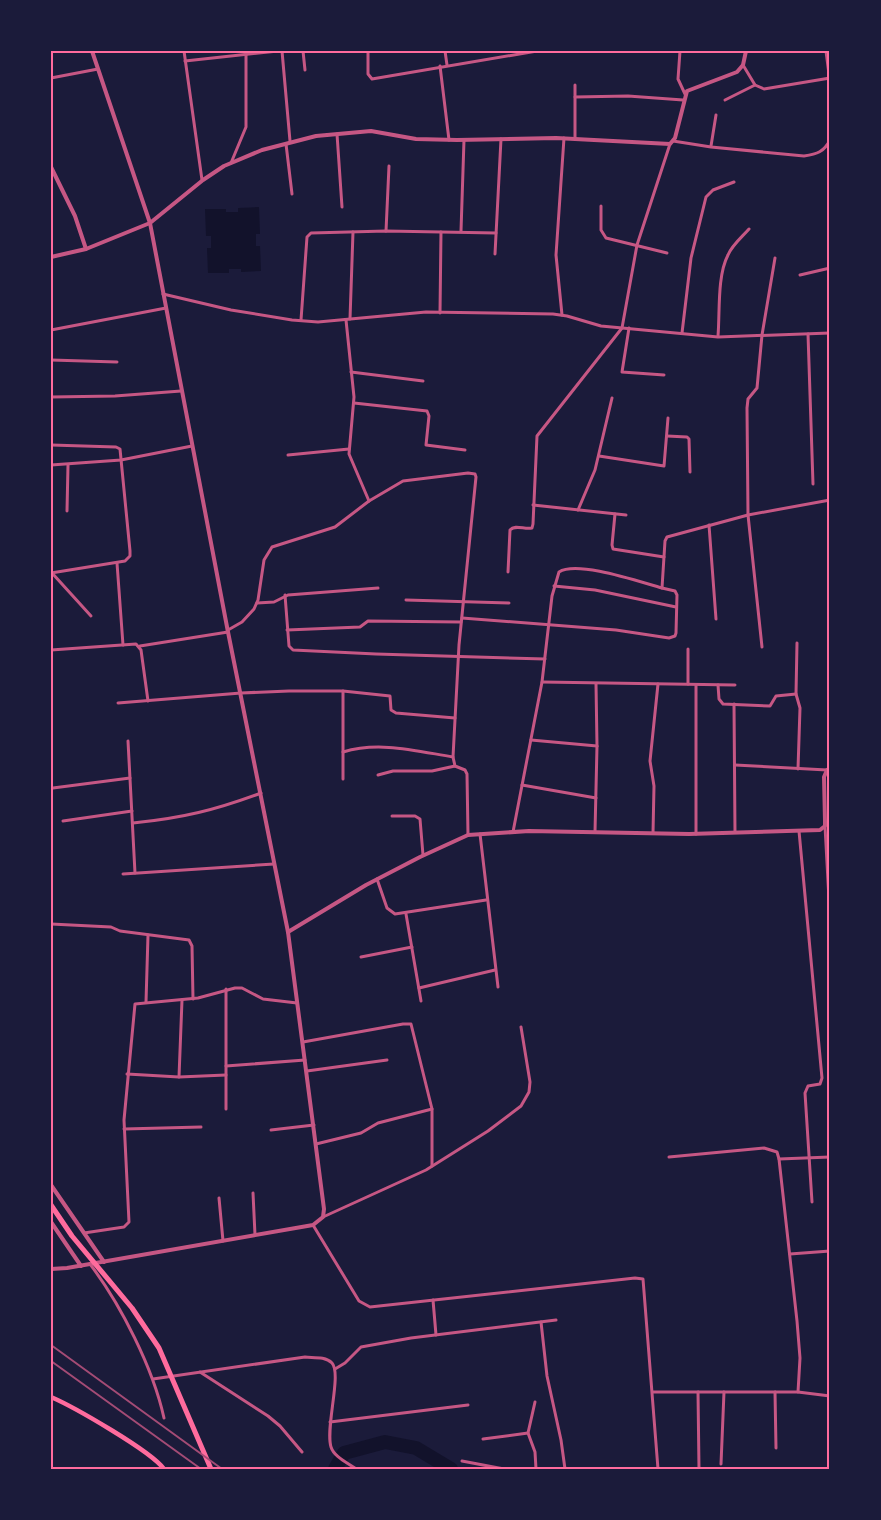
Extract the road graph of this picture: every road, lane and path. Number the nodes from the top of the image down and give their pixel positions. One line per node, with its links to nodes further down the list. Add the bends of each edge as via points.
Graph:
1 (92, 51): 17 (street)
2 (184, 51): 13 (street)
3 (280, 51): 12 (street); 34 (street)
4 (303, 51): 18 (street)
5 (368, 51): 16 (street, via 368,74 372,79)
6 (445, 51): 14 (street)
7 (537, 51): 11 (street)
8 (680, 51): 23 (street, via 678,79)
9 (746, 51): 15 (street)
10 (826, 51): 20 (street)
11 (530, 52): 14 (street)
12 (246, 53): 13 (street); 38 (street, via 246,127)
13 (185, 61): 41 (street)
14 (447, 65): 16 (street)
15 (743, 65): 22 (street); 23 (street, via 736,73 690,88)
16 (440, 66): 32 (street)
17 (98, 69): 19 (street); 46 (street)
18 (305, 70)
19 (51, 78)
20 (830, 80): 22 (street, via 768,90)
21 (575, 85): 24 (street)
22 (755, 85): 26 (street)
23 (685, 94): 25 (street)
24 (575, 97): 25 (street); 31 (street)
25 (683, 100): 35 (street)
26 (725, 100)
27 (716, 115): 37 (street)
28 (337, 134): 32 (street, via 371,131); 34 (street); 45 (street)
29 (564, 138): 30 (street); 31 (street); 64 (street, via 556,255)
30 (501, 139): 33 (street); 52 (street)
31 (575, 139): 35 (street)
32 (448, 140): 33 (street)
33 (464, 140): 51 (street)
34 (288, 142): 38 (street); 43 (street)
35 (671, 142): 37 (street); 53 (street)
36 (830, 142): 37 (street, via 817,154 804,156)
37 (711, 147)
38 (231, 163): 41 (street)
39 (389, 166): 48 (street)
40 (51, 167): 54 (street)
41 (202, 180): 46 (street)
42 (734, 182): 70 (street, via 706,197 691,258)
43 (292, 194)
44 (601, 206): 53 (street, via 602,235)
45 (342, 207)
46 (150, 223): 54 (street); 61 (street)
47 (749, 230): 74 (street, via 725,263)
48 (387, 231): 49 (street); 50 (street)
49 (353, 232): 65 (street, via 308,234); 66 (street)
50 (441, 232): 51 (street); 63 (street)
51 (460, 232): 52 (street)
52 (496, 233): 56 (street)
53 (637, 245): 55 (street); 67 (street)
54 (86, 249): 57 (street)
55 (667, 253)
56 (495, 254)
57 (51, 257)
58 (775, 258): 73 (street)
59 (830, 268): 60 (street)
60 (800, 275)
61 (163, 294): 62 (street); 65 (street, via 231,310)
62 (166, 308): 69 (street); 80 (street)
63 (440, 313): 64 (street); 66 (street)
64 (562, 315): 67 (street)
65 (301, 320): 66 (street)
66 (348, 320): 77 (street)
67 (622, 328): 68 (street); 99 (street, via 537,436)
68 (629, 328): 70 (street); 78 (street, via 622,372)
69 (51, 330)
70 (682, 333): 74 (street)
71 (830, 333): 72 (street)
72 (808, 334): 73 (street); 96 (street)
73 (762, 335): 74 (street); 104 (street, via 758,388 748,399 747,408)
74 (718, 337)
75 (51, 360): 76 (street)
76 (117, 362)
77 (351, 372): 79 (street); 83 (street)
78 (664, 375)
79 (423, 381)
80 (182, 391): 81 (street); 87 (street)
81 (51, 398)
82 (612, 398): 91 (street)
83 (354, 403): 88 (street); 89 (street, via 427,411 426,445)
84 (668, 418): 85 (street)
85 (667, 436): 91 (street, via 663,467); 95 (street, via 689,439)
86 (51, 445): 92 (street, via 116,447 120,449)
87 (192, 446): 92 (street); 124 (street)
88 (349, 449): 90 (street); 98 (street)
89 (465, 450)
90 (288, 455)
91 (599, 456): 100 (street)
92 (121, 460): 94 (street); 107 (street, via 130,551 128,559)
93 (51, 465): 94 (street)
94 (68, 465): 101 (street)
95 (690, 472)
96 (813, 484)
97 (830, 500): 104 (street)
98 (369, 501): 115 (street, via 403,481 474,474); 116 (street, via 335,527 272,547 264,560)
99 (533, 505): 100 (street); 108 (street, via 532,528 510,530)
100 (578, 510): 102 (street)
101 (68, 511)
102 (615, 514): 103 (street); 106 (street, via 613,549)
103 (626, 515)
104 (748, 515): 105 (street); 128 (street)
105 (709, 525): 106 (street, via 667,537); 120 (street)
106 (664, 557): 112 (street)
107 (117, 562): 109 (street); 126 (street)
108 (508, 572)
109 (51, 573): 119 (street)
110 (554, 586): 112 (street, via 559,572 571,568); 118 (street, via 595,590); 122 (street)
111 (378, 588): 113 (street)
112 (662, 588): 118 (street, via 676,593)
113 (285, 595): 116 (street, via 274,602); 123 (street)
114 (406, 600): 115 (street)
115 (464, 600): 117 (street); 121 (street)
116 (257, 603): 124 (street, via 249,615)
117 (510, 603)
118 (676, 607): 122 (street, via 676,633 669,638)
119 (91, 616)
120 (716, 619)
121 (462, 620): 122 (street); 123 (street, via 368,621 360,627); 131 (street)
122 (549, 624): 132 (street)
123 (287, 630): 131 (street, via 293,650)
124 (228, 631): 127 (street); 141 (street)
125 (797, 643): 142 (street)
126 (123, 645): 127 (street); 130 (street)
127 (140, 646): 143 (street)
128 (762, 647)
129 (688, 649): 136 (street)
130 (51, 651)
131 (459, 657): 132 (street); 146 (street)
132 (545, 659): 133 (street)
133 (542, 682): 134 (street); 147 (street)
134 (596, 684): 135 (street); 149 (street)
135 (658, 684): 136 (street); 172 (street, via 650,761)
136 (688, 684): 137 (street)
137 (696, 685): 138 (street); 174 (street)
138 (718, 685): 139 (street); 145 (street, via 720,702)
139 (735, 685)
140 (342, 691): 141 (street); 146 (street, via 390,696 396,713); 150 (street)
141 (241, 693): 143 (street); 161 (street)
142 (796, 694): 145 (street, via 776,696 770,706); 154 (street, via 800,708)
143 (148, 701): 144 (street)
144 (118, 704)
145 (734, 704): 152 (street)
146 (455, 718): 151 (street)
147 (531, 740): 149 (street); 159 (street)
148 (128, 741): 157 (street)
149 (597, 746): 162 (street)
150 (343, 752): 151 (street, via 381,746); 158 (street)
151 (453, 757): 153 (street)
152 (735, 765): 154 (street); 171 (street)
153 (455, 766): 156 (street); 175 (street, via 467,774)
154 (798, 769): 155 (street)
155 (828, 770): 167 (street, via 824,777)
156 (378, 775)
157 (130, 778): 160 (street); 163 (street)
158 (343, 779)
159 (522, 785): 162 (street); 169 (street)
160 (53, 788)
161 (261, 793): 166 (street, via 209,811); 177 (street)
162 (596, 798): 170 (street)
163 (132, 811): 165 (street); 166 (street)
164 (392, 816): 176 (street, via 420,819)
165 (63, 821)
166 (133, 823): 178 (street)
167 (825, 826): 168 (street); 181 (street)
168 (799, 831): 171 (street); 217 (street, via 822,1078 820,1084 806,1088)
169 (513, 832): 170 (street); 173 (street)
170 (595, 832): 172 (street)
171 (735, 832): 174 (street)
172 (653, 833): 174 (street)
173 (480, 834): 175 (street); 182 (street)
174 (696, 834)
175 (468, 835): 176 (street)
176 (423, 855): 180 (street)
177 (276, 864): 178 (street); 186 (street)
178 (135, 873): 179 (street)
179 (123, 874)
180 (377, 879): 183 (street, via 389,911); 186 (street)
181 (829, 893): 184 (street)
182 (486, 900): 183 (street); 190 (street)
183 (406, 914): 188 (street)
184 (830, 918)
185 (51, 924): 187 (street, via 111,927)
186 (288, 932): 198 (street)
187 (148, 935): 195 (street, via 191,943); 197 (street)
188 (412, 947): 189 (street); 192 (street)
189 (361, 957)
190 (495, 970): 191 (street); 192 (street)
191 (498, 987)
192 (419, 988): 196 (street)
193 (226, 990): 195 (street); 198 (street, via 242,988 263,999); 203 (street)
194 (182, 999): 195 (street); 197 (street); 207 (street)
195 (193, 999)
196 (421, 1001)
197 (146, 1002): 205 (street, via 134,1006)
198 (298, 1004): 200 (street)
199 (521, 1027): 219 (street, via 530,1082 526,1099 509,1116)
200 (303, 1042): 201 (street); 209 (street, via 411,1024)
201 (306, 1060): 203 (street); 204 (street)
202 (387, 1060): 204 (street)
203 (226, 1066): 206 (street)
204 (307, 1071): 210 (street)
205 (127, 1074): 207 (street); 212 (street)
206 (226, 1075): 207 (street); 208 (street)
207 (178, 1077)
208 (226, 1109)
209 (432, 1109): 214 (street); 219 (street)
210 (314, 1125): 213 (street); 214 (street)
211 (201, 1127): 212 (street)
212 (124, 1129): 228 (street, via 129,1222 124,1227)
213 (271, 1130)
214 (316, 1144): 225 (street)
215 (669, 1157): 218 (street, via 764,1148 777,1152)
216 (830, 1157): 217 (street)
217 (808, 1158): 218 (street); 223 (street)
218 (779, 1159): 232 (street)
219 (432, 1166): 225 (street)
220 (51, 1185): 228 (street)
221 (253, 1193): 229 (street)
222 (219, 1198): 230 (street)
223 (812, 1202)
224 (51, 1205): 262 (highway, via 159,1348)
225 (323, 1217): 227 (street)
226 (51, 1222): 235 (street)
227 (313, 1226): 229 (street); 237 (street, via 365,1305)
228 (84, 1233): 233 (street)
229 (255, 1235): 230 (street)
230 (224, 1241): 233 (street)
231 (830, 1251): 232 (street)
232 (790, 1254): 248 (street, via 800,1358)
233 (104, 1262): 234 (street)
234 (90, 1264): 235 (street); 243 (street, via 111,1295)
235 (81, 1266): 236 (street)
236 (51, 1269)
237 (433, 1300): 240 (street); 244 (street, via 640,1278 645,1286)
238 (556, 1320): 239 (street)
239 (542, 1322): 240 (street); 266 (street, via 547,1376)
240 (436, 1335): 241 (street, via 361,1347)
241 (335, 1369): 242 (street, via 327,1360 305,1357); 254 (street)
242 (198, 1371): 243 (street); 258 (street, via 268,1416)
243 (153, 1378): 253 (street)
244 (653, 1392): 245 (street); 267 (street)
245 (698, 1392): 246 (street); 268 (street)
246 (724, 1392): 247 (street); 260 (street)
247 (774, 1392): 248 (street); 257 (street)
248 (798, 1392): 249 (street)
249 (830, 1396)
250 (51, 1397): 261 (main road, via 148,1454)
251 (535, 1402): 255 (street)
252 (468, 1405): 254 (street)
253 (164, 1418)
254 (330, 1422): 263 (street, via 330,1446)
255 (528, 1433): 256 (street); 265 (street)
256 (483, 1439)
257 (776, 1448)
258 (302, 1452)
259 (462, 1461): 264 (street)
260 (721, 1464)
261 (164, 1469)
262 (211, 1469)
263 (356, 1469)
264 (504, 1469)
265 (536, 1469)
266 (565, 1469)
267 (658, 1469)
268 (699, 1469)

